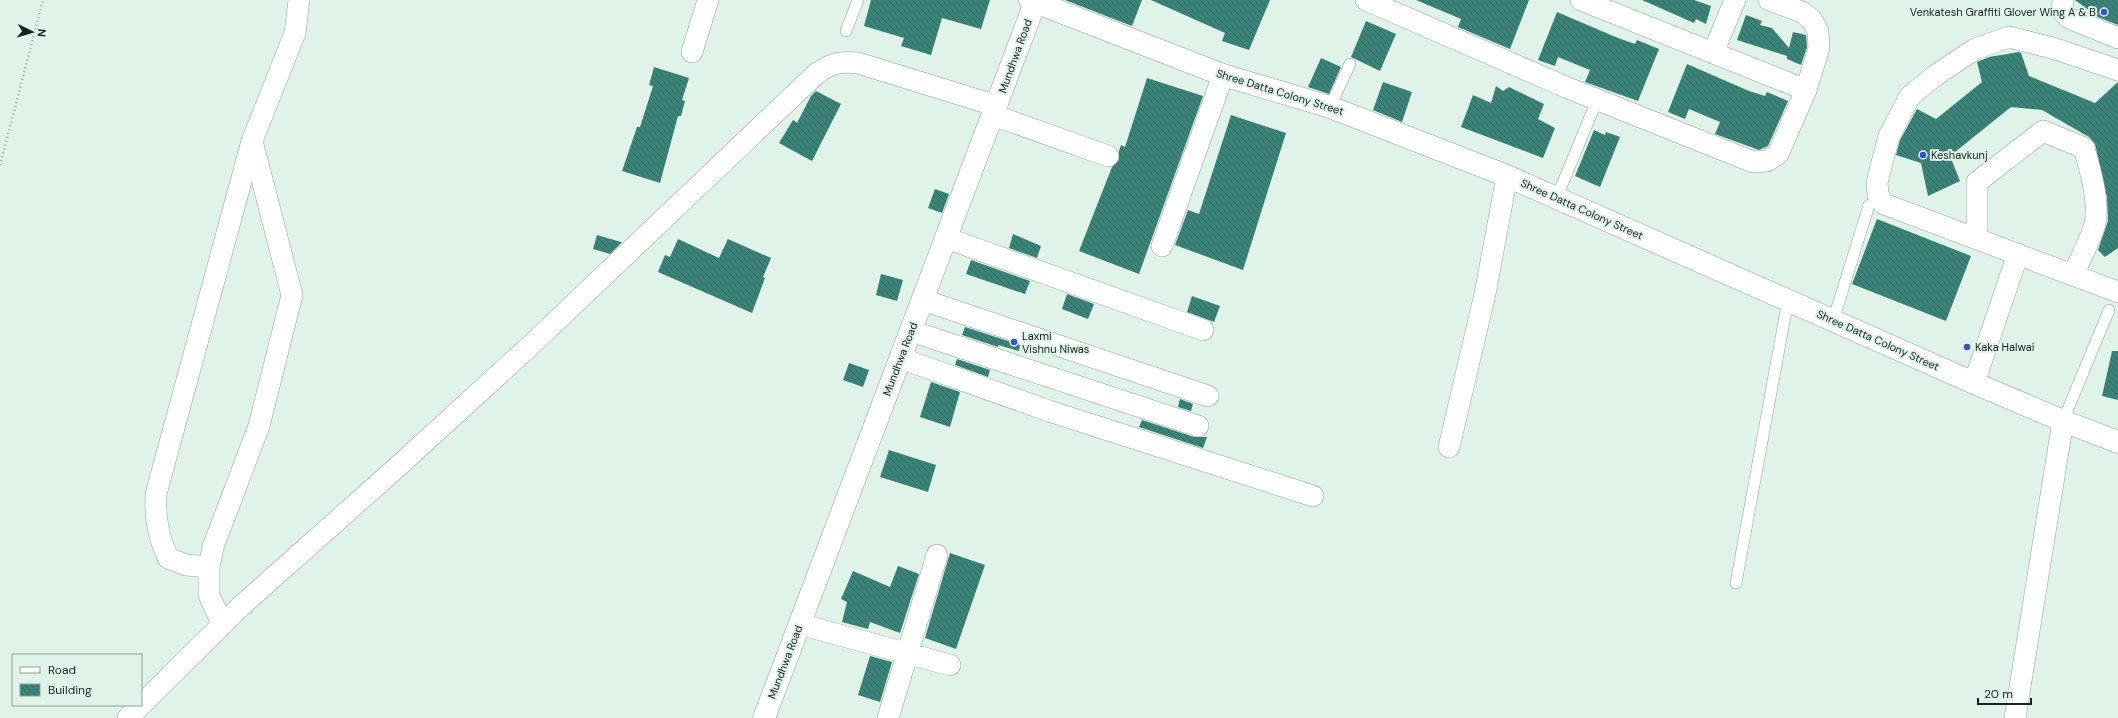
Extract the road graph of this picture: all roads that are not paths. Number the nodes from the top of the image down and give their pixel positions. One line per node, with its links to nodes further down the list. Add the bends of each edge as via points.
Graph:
1 (299, 0): 22 (street, via 295,33)
2 (708, 0): 13 (street)
3 (858, 0): 11 (lane)
4 (1366, 0): 19 (street)
5 (1581, 0): 10 (street)
6 (1735, 0): 14 (street)
7 (1769, 0): 18 (street, via 1802,12 1812,20 1818,31 1819,48)
8 (2062, 0): 12 (street, via 2062,11 2069,18)
9 (1034, 1): 17 (street, Shree Datta Colony Street); 21 (street, Mundhwa Road)
10 (1605, 4): 14 (street)
11 (846, 31)
12 (2118, 38)
13 (692, 52)
14 (1713, 53): 18 (street)
15 (1350, 64): 20 (lane)
16 (2118, 70): 28 (street, via 2056,49 2009,37 1975,49 1910,96 1889,136 1877,182 1878,195 1884,204)
17 (1222, 75): 20 (street, Shree Datta Colony Street); 29 (street)
18 (1806, 90): 19 (street, via 1778,154 1766,161 1753,162)
19 (1597, 100): 25 (lane)
20 (1330, 107): 24 (street, Shree Datta Colony Street)
21 (995, 111): 23 (street); 27 (street, Mundhwa Road); 50 (street, via 858,63 841,61 828,66 816,74 532,344)
22 (252, 141): 48 (street, via 292,295 259,426 213,547); 48 (street, via 156,494 155,515 158,533 168,558 186,565)
23 (1108, 156)
24 (1507, 176): 25 (street, Shree Datta Colony Street); 45 (street, via 1485,294)
25 (1557, 198): 34 (street, Shree Datta Colony Street)
26 (1869, 206): 36 (lane)
27 (946, 238): 33 (street, Mundhwa Road); 37 (street)
28 (1977, 238): 30 (street); 31 (street, via 1977,182 2044,130 2084,148 2091,170 2095,199 2094,226)
29 (1162, 246)
30 (2018, 254): 31 (street); 40 (street)
31 (2073, 275): 32 (street)
32 (2118, 292)
33 (923, 300): 38 (street, Mundhwa Road); 41 (street)
34 (1788, 300): 36 (street, Shree Datta Colony Street); 49 (lane)
35 (2109, 310): 42 (lane)
36 (1833, 321): 40 (street, Shree Datta Colony Street)
37 (1204, 330)
38 (911, 331): 39 (street, Mundhwa Road); 43 (street)
39 (900, 358): 46 (street, via 1049,411); 51 (street, Mundhwa Road)
40 (1974, 383): 42 (street, Shree Datta Colony Street)
41 (1208, 396)
42 (2063, 421): 44 (street, Shree Datta Colony Street); 59 (street)
43 (1198, 426)
44 (2118, 442)
45 (1449, 447)
46 (1313, 496)
47 (937, 555): 52 (street)
48 (209, 567): 50 (street, via 209,595)
49 (1736, 583)
50 (222, 624): 54 (street)
51 (799, 624): 52 (street); 57 (street, Mundhwa Road)
52 (906, 653): 53 (street); 58 (street)
53 (950, 665)
54 (142, 704)
55 (140, 706): 56 (street)
56 (128, 718)
57 (764, 718)
58 (888, 718)
59 (2015, 718)

